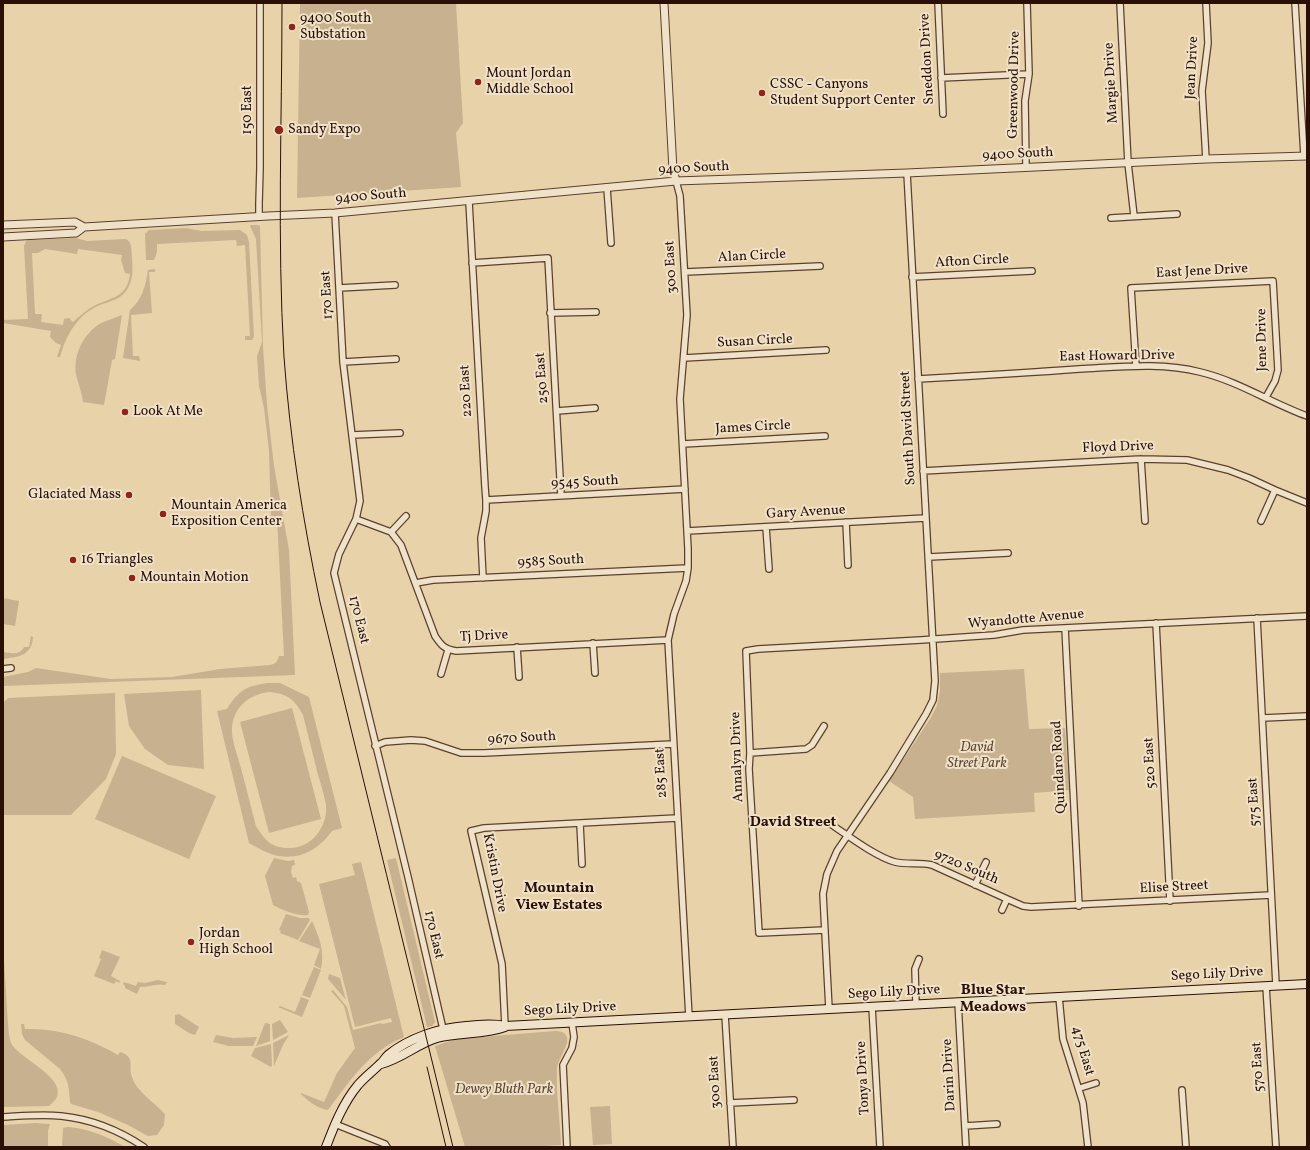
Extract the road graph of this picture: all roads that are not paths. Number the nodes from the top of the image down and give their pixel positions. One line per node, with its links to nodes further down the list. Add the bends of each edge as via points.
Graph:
1 (260, 3): 22 (street, 150 East)
2 (664, 3): 16 (street, 300 East, via 672,163)
3 (938, 3): 9 (street, Sneddon Drive)
4 (1027, 3): 8 (street, Greenwood Drive)
5 (1120, 3): 13 (street, Margie Drive)
6 (1206, 3): 12 (street, Jean Drive, via 1208,43 1202,91)
7 (1295, 3): 11 (street)
8 (1029, 74): 9 (street); 14 (street, Greenwood Drive, via 1025,101)
9 (941, 78): 10 (street, Sneddon Drive)
10 (943, 114)
11 (1305, 156): 12 (street, 9400 South)
12 (1206, 159): 13 (street, 9400 South)
13 (1128, 163): 14 (street, 9400 South); 21 (street, Margie Drive)
14 (1026, 167): 15 (street, 9400 South)
15 (907, 173): 16 (street, 9400 South); 32 (street, South David Street)
16 (676, 181): 17 (street, 9400 South); 31 (street, 300 East, via 680,196)
17 (607, 188): 18 (street, 9400 South); 27 (street)
18 (469, 202): 19 (street, 9400 South); 28 (street, 220 East)
19 (335, 214): 22 (street, 9400 South); 35 (street, 170 East)
20 (1177, 214): 21 (street)
21 (1134, 216): 23 (street)
22 (259, 217): 25 (street, 9400 South)
23 (1111, 218)
24 (3, 225): 25 (street, 9400 South, via 75,222)
25 (84, 227): 26 (street, 9400 South, via 76,233)
26 (3, 237)
27 (611, 243)
28 (472, 263): 37 (street, 250 East, via 548,258); 57 (street, 220 East)
29 (820, 266): 31 (street, Alan Circle)
30 (1032, 271): 32 (street, Afton Circle)
31 (685, 272): 39 (street, 300 East, via 687,316)
32 (912, 277): 43 (street, South David Street)
33 (1273, 281): 42 (street, East Jene Drive, via 1131,288); 44 (street, Jene Drive, via 1278,370)
34 (395, 285): 35 (street)
35 (339, 288): 41 (street, 170 East)
36 (596, 312): 37 (street)
37 (550, 313): 46 (street, 250 East)
38 (826, 350): 39 (street, Susan Circle)
39 (684, 358): 51 (street, 300 East, via 680,399)
40 (396, 359): 41 (street)
41 (343, 362): 49 (street, 170 East)
42 (1136, 366): 43 (street, East Howard Drive); 44 (street, East Howard Drive, via 1179,367 1200,372 1238,384)
43 (918, 379): 53 (street, South David Street)
44 (1266, 397): 47 (street, East Howard Drive)
45 (594, 408): 46 (street)
46 (557, 411): 56 (street, 250 East)
47 (1307, 416)
48 (400, 433): 49 (street)
49 (352, 435): 61 (street, 170 East, via 360,501)
50 (825, 436): 51 (street, James Circle)
51 (683, 444): 54 (street, 300 East)
52 (1142, 458): 53 (street, Floyd Drive); 55 (street, Floyd Drive, via 1187,460 1209,465 1228,470); 62 (street)
53 (923, 471): 60 (street, South David Street)
54 (685, 489): 56 (street, 9545 South); 66 (street, 300 East)
55 (1275, 490): 58 (street, Floyd Drive); 63 (street)
56 (562, 496): 57 (street, 9545 South)
57 (486, 500): 73 (street, 220 East, via 481,538)
58 (1307, 503)
59 (406, 516): 67 (street)
60 (926, 518): 64 (street, Gary Avenue); 69 (street, South David Street)
61 (356, 519): 67 (street); 94 (street, 170 East, via 339,554 334,573)
62 (1145, 521)
63 (1261, 521)
64 (846, 522): 65 (street, Gary Avenue); 70 (street)
65 (766, 527): 66 (street, Gary Avenue); 72 (street)
66 (687, 531): 71 (street, 285 East)
67 (392, 532): 74 (street, Tj Drive, via 401,545)
68 (1008, 554): 69 (street)
69 (929, 558): 79 (street, South David Street)
70 (848, 565)
71 (688, 568): 73 (street, 9585 South); 80 (street, 285 East)
72 (769, 569)
73 (483, 578): 74 (street, 9585 South)
74 (416, 583): 83 (street, Tj Drive, via 435,636 441,646)
75 (1307, 616): 76 (street, Wyandotte Avenue)
76 (1257, 618): 77 (street, Wyandotte Avenue); 91 (street, 575 East)
77 (1156, 623): 78 (street, Wyandotte Avenue); 105 (street, 520 East)
78 (1065, 628): 79 (street, Wyandotte Avenue); 106 (street, Quindaro Road)
79 (932, 639): 84 (street, Wyandotte Avenue); 99 (street, South David Street, via 933,700 890,773)
80 (668, 640): 81 (street, Tj Drive); 93 (street, 285 East)
81 (593, 643): 82 (street, Tj Drive); 87 (street)
82 (517, 647): 83 (street, Tj Drive); 89 (street)
83 (448, 650): 88 (street)
84 (746, 651): 95 (street, Annalyn Drive)
85 (11, 668): 86 (street)
86 (3, 669)
87 (596, 673)
88 (441, 674)
89 (518, 677)
90 (1307, 716): 91 (street)
91 (1263, 718): 103 (street, 575 East)
92 (824, 726): 95 (street, via 812,746 806,749)
93 (673, 744): 94 (street, 9670 South, via 476,753 461,753 425,741 411,740 385,742); 96 (street, 285 East)
94 (376, 746): 122 (street, 170 East)
95 (750, 753): 108 (street, Annalyn Drive, via 759,933)
96 (677, 818): 98 (street, Kristin Drive); 119 (street, 285 East)
97 (830, 823): 99 (street, 9720 South)
98 (580, 824): 101 (street); 121 (street, Kristin Drive, via 484,828 471,831 502,964)
99 (848, 835): 102 (street, 9720 South, via 886,860 898,863 925,863); 108 (street, South David Street, via 837,851 826,879 823,894)
100 (986, 862): 102 (street)
101 (582, 864)
102 (975, 885): 104 (street, 9720 South)
103 (1271, 896): 105 (street, Elise Street); 111 (street, 575 East)
104 (1007, 899): 106 (street, 9720 South, via 1031,907); 107 (street)
105 (1170, 900): 106 (street, Elise Street)
106 (1079, 906)
107 (1002, 910)
108 (825, 930): 117 (street)
109 (919, 959): 115 (street, via 915,969)
110 (1307, 984): 111 (main road, Sego Lily Drive)
111 (1276, 985): 112 (main road, Sego Lily Drive)
112 (1266, 986): 113 (main road, Sego Lily Drive); 142 (street, 570 East)
113 (1059, 997): 114 (main road, Sego Lily Drive); 125 (street, 475 East, via 1063,1039)
114 (958, 1002): 115 (main road, Sego Lily Drive); 132 (street, Darin Drive)
115 (916, 1004): 116 (main road, Sego Lily Drive)
116 (872, 1007): 117 (main road, Sego Lily Drive); 138 (street, Tonya Drive)
117 (829, 1009): 118 (main road, Sego Lily Drive)
118 (725, 1014): 119 (main road, Sego Lily Drive); 128 (street, 300 East)
119 (689, 1017): 120 (main road, Sego Lily Drive)
120 (572, 1023): 121 (main road, Sego Lily Drive); 136 (street, via 572,1048 563,1065)
121 (506, 1026): 122 (main road, Sego Lily Drive, via 493,1024); 123 (main road, Sego Lily Drive, via 494,1031 436,1039)
122 (443, 1029): 123 (main road, Sego Lily Drive, via 406,1044 387,1056)
123 (381, 1064): 130 (main road, Sego Lily Drive, via 357,1086)
124 (1096, 1083): 125 (street, 475 East)
125 (1080, 1088): 140 (street, 475 East)
126 (1182, 1090): 141 (street)
127 (794, 1100): 128 (street)
128 (730, 1103): 137 (street, 300 East)
129 (3, 1117): 133 (street, via 62,1116 111,1130)
130 (335, 1124): 134 (main road, Sego Lily Drive); 135 (street)
131 (997, 1124): 132 (street)
132 (965, 1126): 139 (street, Darin Drive)
133 (144, 1147)
134 (326, 1147)
135 (387, 1147)
136 (567, 1147)
137 (733, 1147)
138 (880, 1147)
139 (966, 1147)
140 (1088, 1147)
141 (1186, 1147)
142 (1276, 1147)

